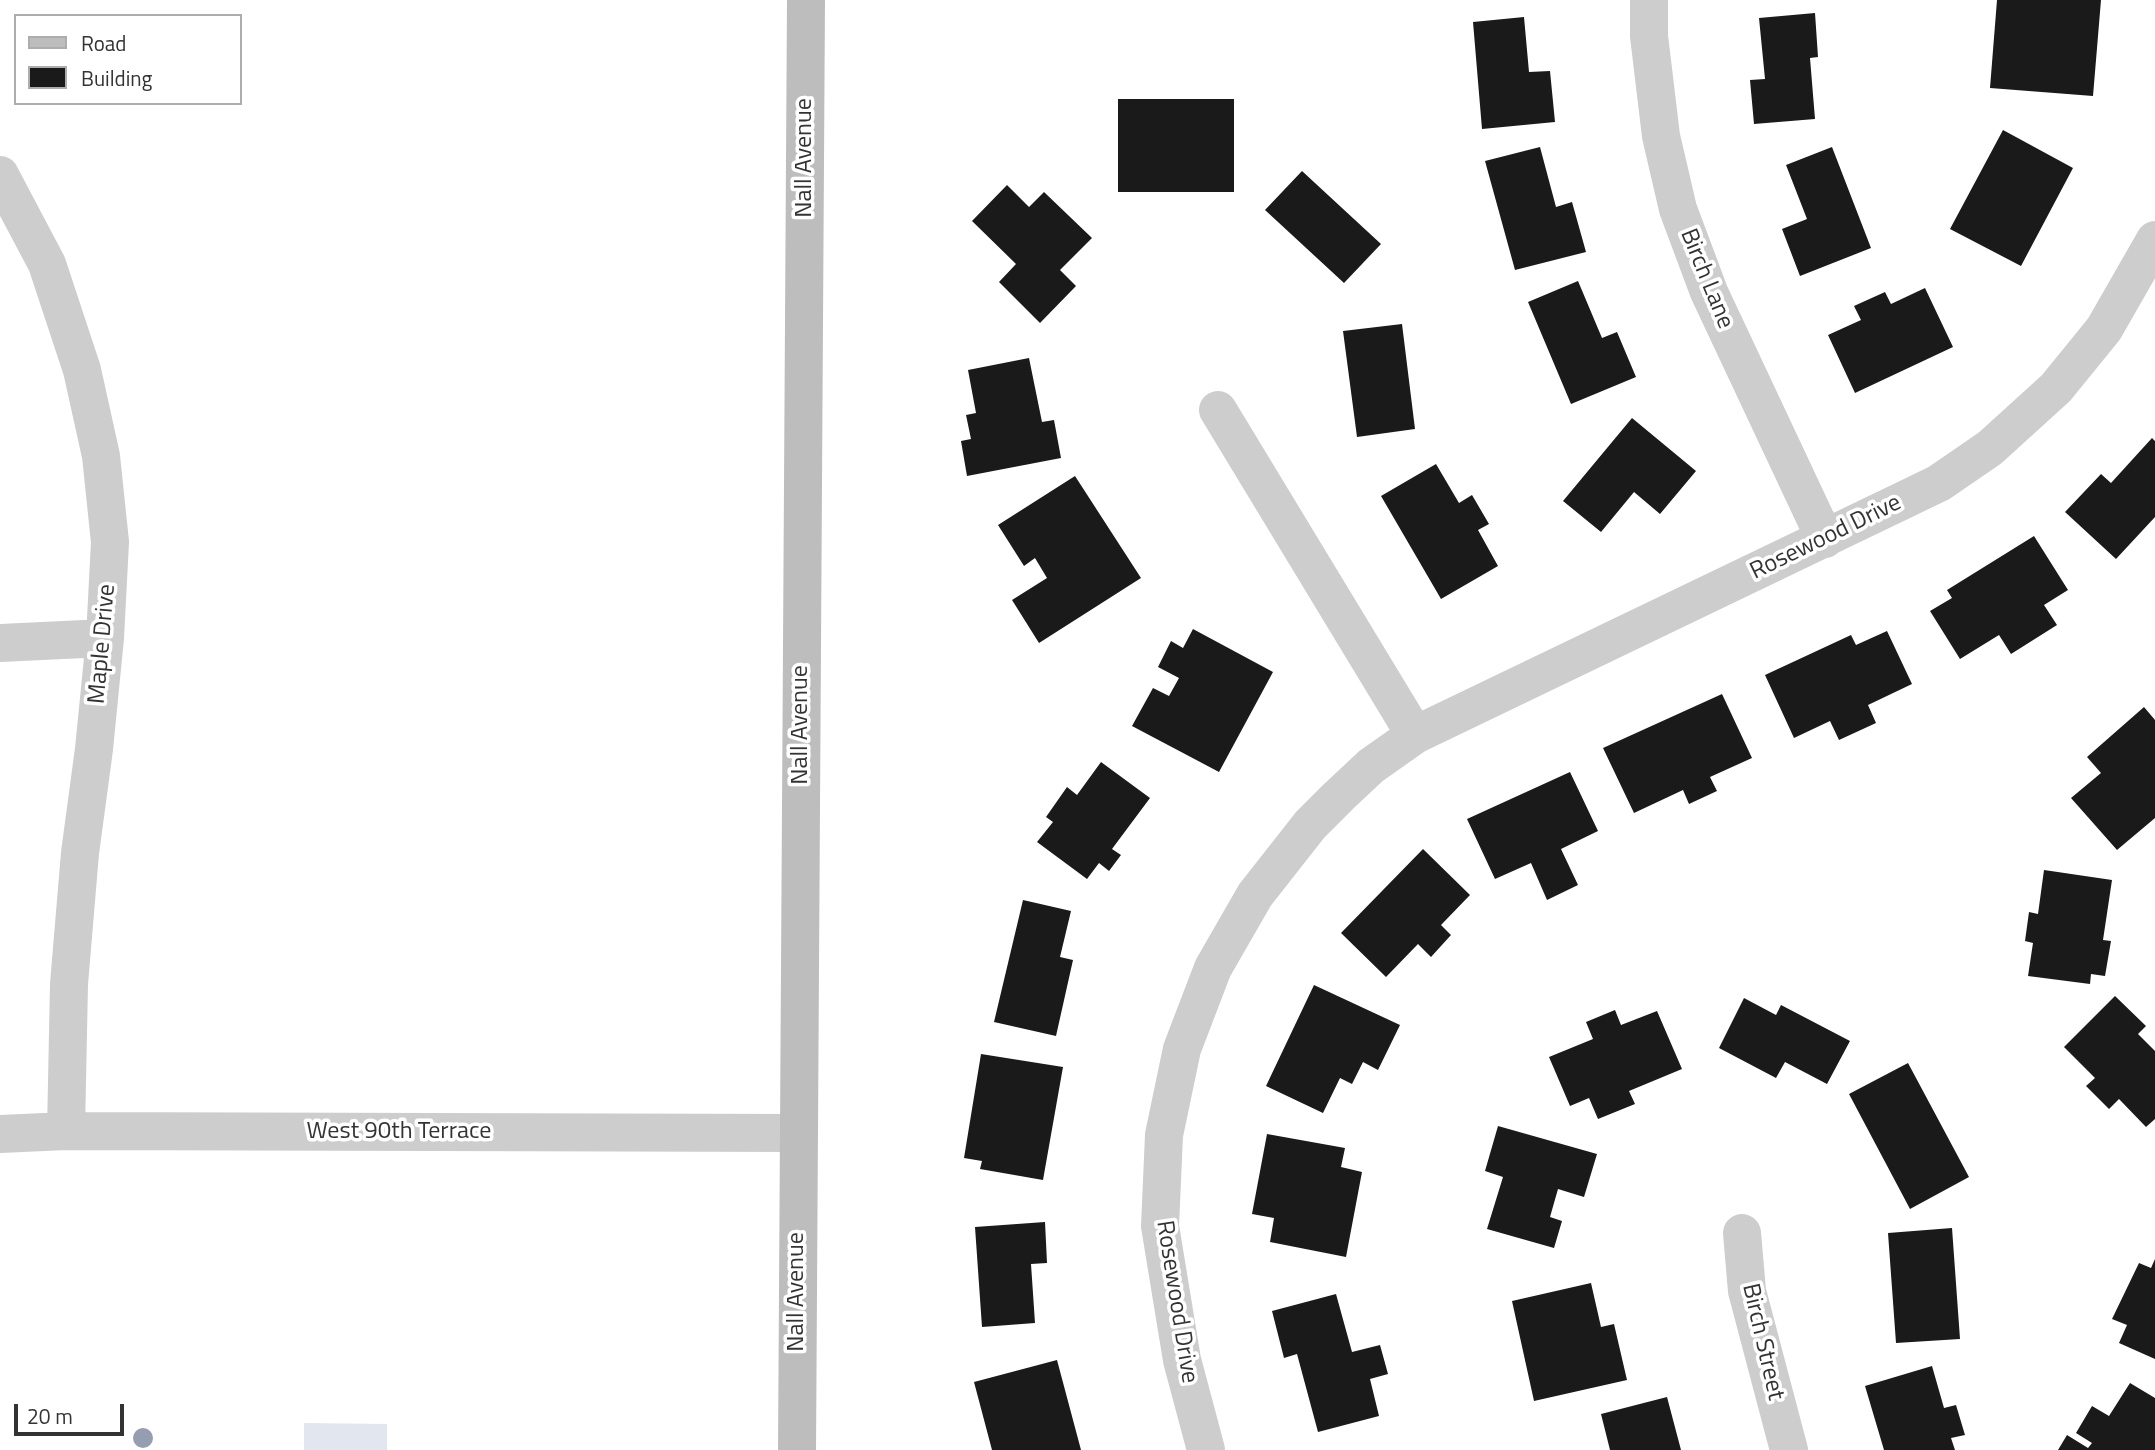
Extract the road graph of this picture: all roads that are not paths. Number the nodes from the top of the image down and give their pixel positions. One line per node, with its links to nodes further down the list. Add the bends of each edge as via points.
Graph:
1 (806, 0): 12 (main road, Nall Avenue)
2 (1649, 0): 6 (street, Birch Lane, via 1661,136 1678,209 1709,292)
3 (0, 175): 7 (street, Maple Drive, via 47,264 82,370 101,456 110,542)
4 (2155, 240): 6 (street, Rosewood Drive, via 2098,337 2056,388 1990,449 1939,483)
5 (1218, 410): 9 (street)
6 (1825, 539): 9 (street, Rosewood Drive)
7 (105, 638): 8 (street); 10 (street, Maple Drive, via 69,984)
8 (0, 643)
9 (1415, 735): 15 (street, Rosewood Drive, via 1339,796 1255,895 1213,968 1182,1049 1164,1135 1160,1226 1182,1360)
10 (66, 1130): 11 (street, West 90th Terrace); 12 (street, West 90th Terrace)
11 (0, 1133)
12 (798, 1133): 14 (main road, Nall Avenue)
13 (1742, 1233): 16 (street, Birch Street, via 1747,1291)
14 (797, 1450)
15 (1206, 1450)
16 (1788, 1450)

